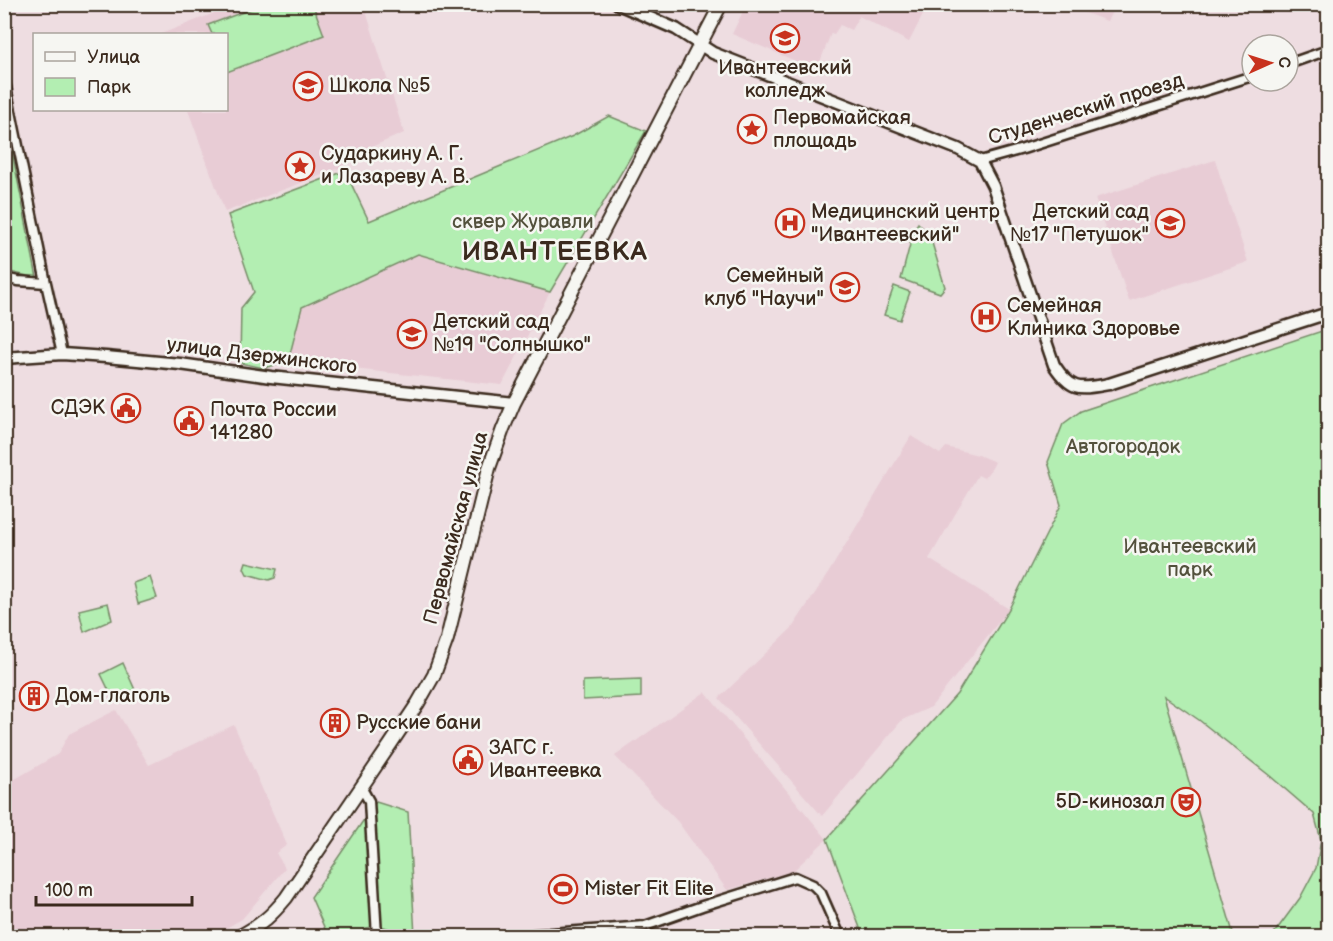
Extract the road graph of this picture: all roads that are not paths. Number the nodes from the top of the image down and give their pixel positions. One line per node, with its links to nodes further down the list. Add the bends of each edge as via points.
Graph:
1 (618, 4): 3 (street, Студенческий проезд, via 676,29)
2 (721, 4): 3 (main road, Первомайская улица)
3 (699, 45): 8 (street, Студенческий проезд); 14 (main road, Первомайская улица)
4 (1329, 50): 5 (street)
5 (1300, 60)
6 (4, 77): 10 (street)
7 (1240, 80): 8 (street, Студенческий проезд)
8 (980, 161): 11 (street, via 993,186 1054,365 1068,384 1109,384)
9 (4, 278): 10 (street)
10 (46, 283): 12 (street)
11 (1329, 313)
12 (62, 354): 13 (street, улица Дзержинского); 14 (street, улица Дзержинского)
13 (4, 358)
14 (514, 403): 15 (main road, Первомайская улица, via 489,468 438,666)
15 (362, 787): 16 (main road, Первомайская улица, via 286,898 257,928); 17 (street, via 369,801)
16 (240, 936)
17 (377, 936)
18 (511, 936): 19 (street, via 645,926 795,877 821,893)
19 (840, 936)

